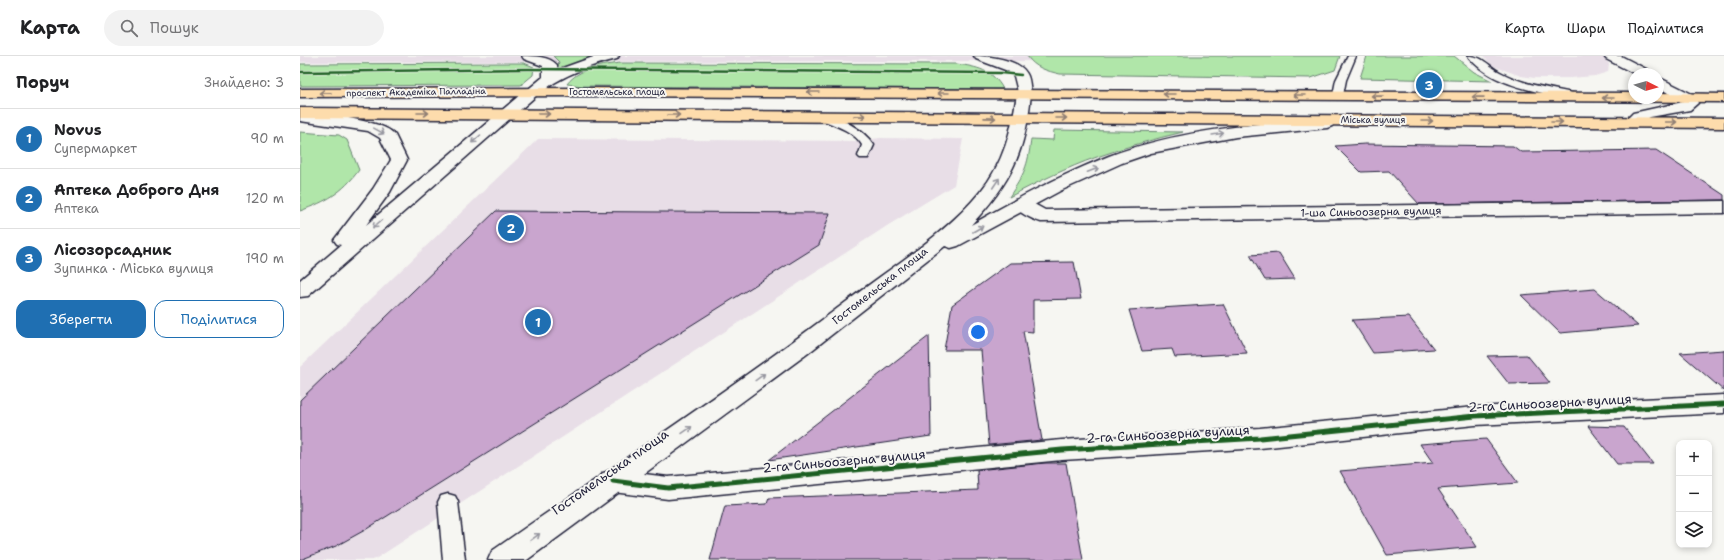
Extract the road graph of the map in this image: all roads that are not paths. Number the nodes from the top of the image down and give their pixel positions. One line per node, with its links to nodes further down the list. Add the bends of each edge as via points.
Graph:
1 (529, 56): 10 (main road, via 546,61 550,65)
2 (612, 56): 10 (main road, via 583,63)
3 (981, 56): 8 (main road)
4 (1006, 56): 8 (main road)
5 (1352, 56): 15 (lane, via 1341,80)
6 (1472, 56): 16 (lane, via 1500,77 1519,84)
7 (1611, 56): 9 (main road)
8 (1013, 68): 14 (main road, via 1021,76)
9 (1634, 68)
10 (550, 77): 12 (main road)
11 (1664, 84): 17 (main road)
12 (532, 92): 13 (highway, проспект Академіка Палладіна, one-way to 13); 14 (highway, Гостомельська площа, one-way to 12); 19 (main road)
13 (300, 93)
14 (1024, 93): 15 (highway, one-way to 14); 22 (main road, Гостомельська площа)
15 (1338, 95): 16 (highway, one-way to 15)
16 (1584, 98): 17 (highway, one-way to 16)
17 (1689, 98): 18 (highway); 24 (main road, via 1691,103 1685,107 1648,113 1638,116)
18 (1724, 98)
19 (505, 114): 20 (highway, проспект Академіка Палладіна, one-way to 19); 21 (highway, one-way to 21); 30 (main road, one-way to 30)
20 (300, 115): 30 (main road, one-way to 30, via 372,127 387,135 399,160 379,196)
21 (821, 116): 22 (highway, one-way to 22); 26 (lane, via 845,126 866,140 868,145)
22 (1022, 118): 23 (highway, Міська вулиця, one-way to 23); 29 (main road, Гостомельська площа, one-way to 22, via 960,225 983,202 1007,168)
23 (1360, 120): 24 (highway, Міська вулиця, one-way to 24); 27 (main road, one-way to 23, via 1090,171 1167,145 1258,128)
24 (1632, 122): 25 (highway, Міська вулиця, one-way to 25)
25 (1724, 123)
26 (864, 156)
27 (1021, 204): 28 (main road, 1-ша Синьоозерна вулиця, via 1042,216); 29 (main road, one-way to 27, via 961,238)
28 (1724, 207)
29 (917, 257): 32 (main road, Гостомельська площа, one-way to 29, via 799,349)
30 (305, 287)
31 (1724, 404): 32 (main road, 2-га Синьоозерна вулиця, via 1475,416 1260,438 1062,450 668,488)
32 (613, 481): 35 (main road, Гостомельська площа, one-way to 32)
33 (448, 502): 34 (lane)
34 (454, 560)
35 (503, 560)

